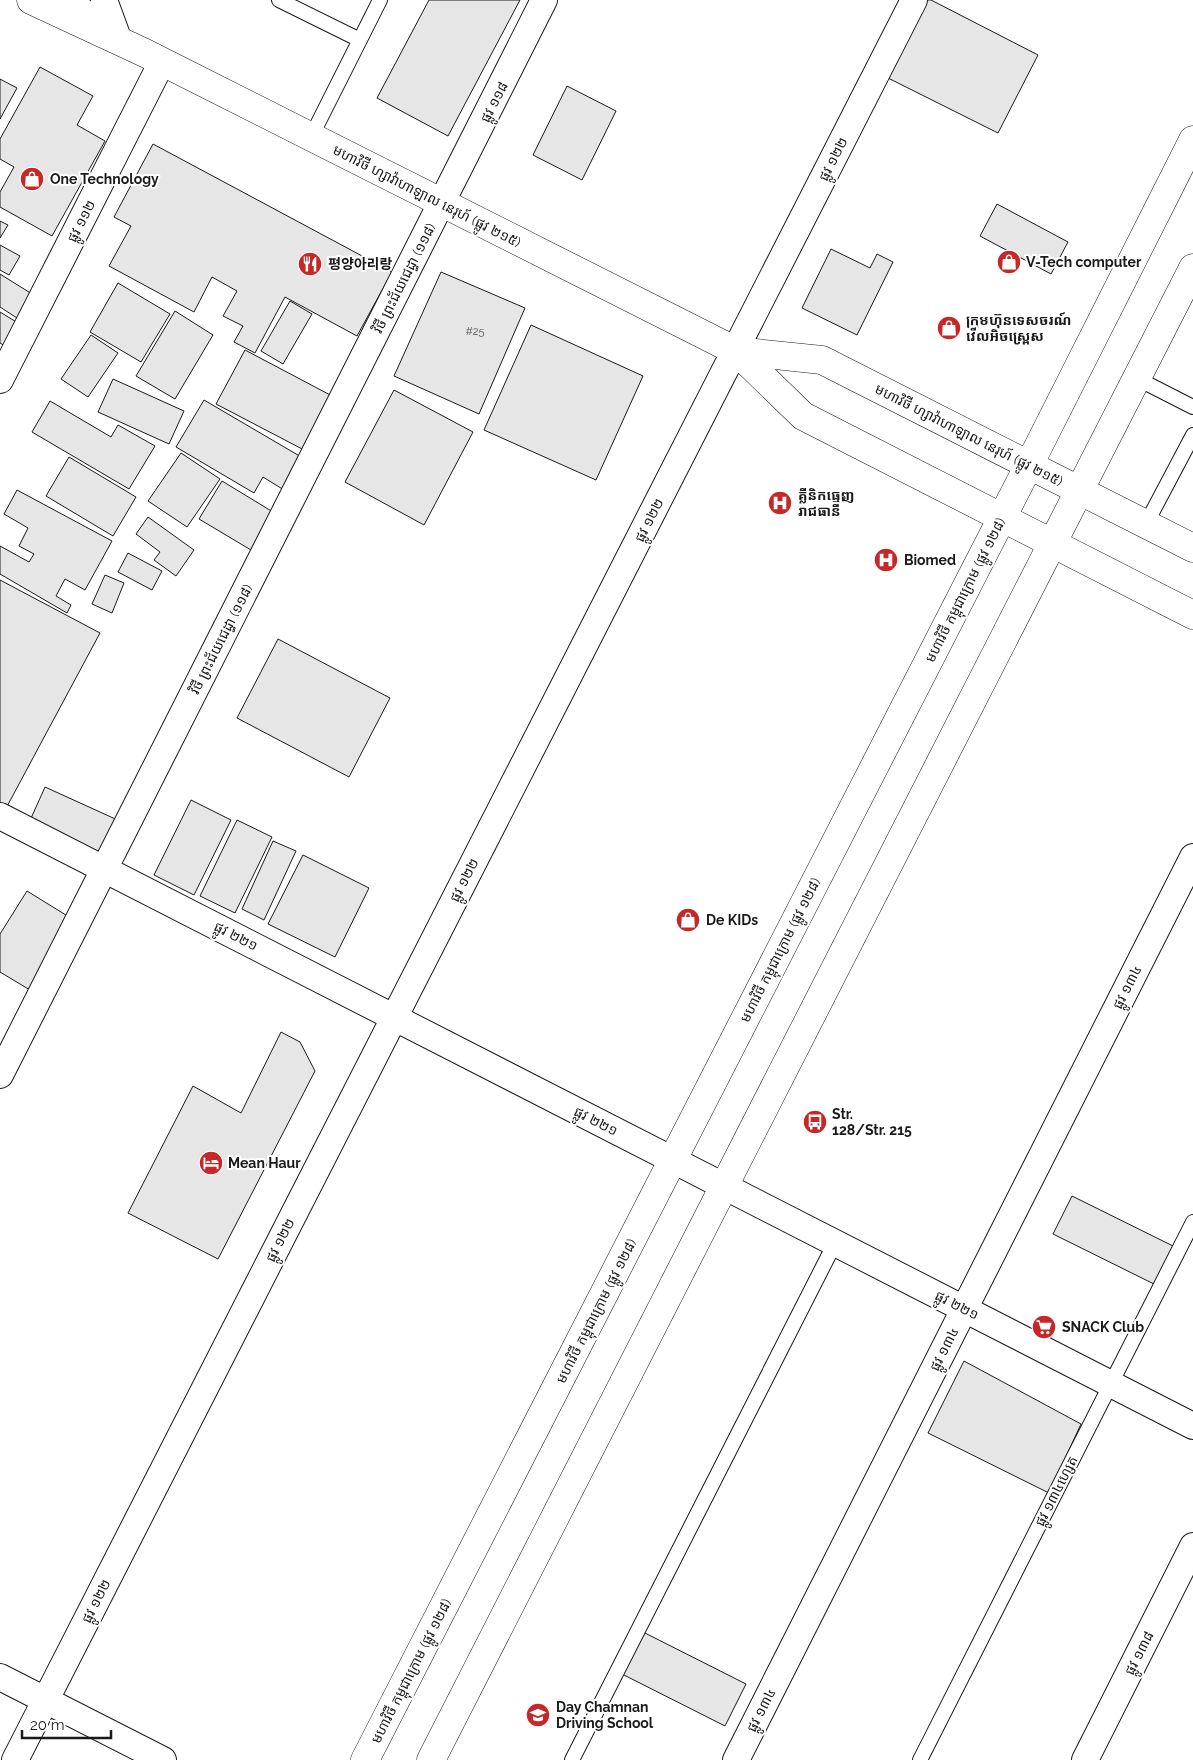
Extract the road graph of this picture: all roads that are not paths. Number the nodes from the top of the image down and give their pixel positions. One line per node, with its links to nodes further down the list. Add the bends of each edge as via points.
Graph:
1 (31, 0): 9 (main road, មហាវិថី ហ្សាវ៉ាហាឡាល នេរុហ៍ (ផ្លូវ ២១៥))
2 (66, 0): 9 (main road, មហាវិថី ហ្សាវ៉ាហាឡាល នេរុហ៍ (ផ្លូវ ២១៥))
3 (104, 0): 9 (street)
4 (279, 0): 8 (lane)
5 (380, 0): 8 (lane)
6 (544, 0): 13 (street, ផ្លូវ ១១៨)
7 (914, 0): 15 (street, ផ្លូវ ១២២)
8 (360, 40): 11 (lane)
9 (119, 41): 10 (main road, មហាវិថី ហ្សាវ៉ាហាឡាល នេរុហ៍ (ផ្លូវ ២១៥))
10 (162, 62): 11 (main road, មហាវិថី ហ្សាវ៉ាហាឡាល នេរុហ៍ (ផ្លូវ ២១៥)); 17 (street, ផ្លូវ ១១២)
11 (311, 137): 13 (main road, មហាវិថី ហ្សាវ៉ាហាឡាល នេរុហ៍ (ផ្លូវ ២១៥))
12 (1193, 140): 20 (main road, មហាវិថី កម្ពុជាក្រោម (ផ្លូវ ១២៨))
13 (442, 203): 15 (main road, មហាវិថី ហ្សាវ៉ាហាឡាល នេរុហ៍ (ផ្លូវ ២១៥)); 29 (street, វិថី ព្រះជ័យជេដ្ធា (១១៨))
14 (1193, 268): 16 (main road)
15 (736, 351): 20 (main road, មហាវិថី ហ្សាវ៉ាហាឡាល នេរុហ៍ (ផ្លូវ ២១៥), via 822,360); 22 (main road, មហាវិថី ហ្សាវ៉ាហាឡាល នេរុហ៍ (ផ្លូវ ២១៥), via 803,416); 30 (street, ផ្លូវ ១២២)
16 (1136, 378): 18 (lane); 21 (main road)
17 (0, 380)
18 (1193, 407)
19 (1193, 435): 23 (lane)
20 (1029, 465): 21 (main road, មហាវិថី ហ្សាវ៉ាហាឡាល នេរុហ៍ (ផ្លូវ ២១៥)); 22 (main road, មហាវិថី កម្ពុជាក្រោម (ផ្លូវ ១២៨))
21 (1079, 491): 23 (main road, មហាវិថី ហ្សាវ៉ាហាឡាល នេរុហ៍ (ផ្លូវ ២១៥)); 24 (main road)
22 (1002, 517): 24 (main road, មហាវិថី ហ្សាវ៉ាហាឡាល នេរុហ៍ (ផ្លូវ ២១៥)); 32 (main road, មហាវិថី កម្ពុជាក្រោម (ផ្លូវ ១២៨))
23 (1146, 524): 25 (main road, មហាវិថី ហ្សាវ៉ាហាឡាល នេរុហ៍ (ផ្លូវ ២១៥))
24 (1052, 543): 26 (main road, មហាវិថី ហ្សាវ៉ាហាឡាល នេរុហ៍ (ផ្លូវ ២១៥)); 33 (main road)
25 (1193, 548)
26 (1193, 615)
27 (0, 816): 29 (street, ផ្លូវ ២២១)
28 (1193, 857): 36 (street, ផ្លូវ ១៣៤)
29 (104, 869): 30 (street, ផ្លូវ ២២១); 31 (street, វិថី ព្រះជ័យជេដ្ធា (១១៨))
30 (394, 1017): 32 (street, ផ្លូវ ២២១); 41 (street, ផ្លូវ ១២២)
31 (0, 1075)
32 (673, 1160): 33 (street, ផ្លូវ ២២១); 44 (main road, មហាវិថី កម្ពុជាក្រោម (ផ្លូវ ១២៨))
33 (724, 1186): 35 (street, ផ្លូវ ២២១); 45 (main road)
34 (1193, 1222): 37 (lane, ផ្លូវ ១៣៤ហ្សេត)
35 (835, 1243): 36 (street, ផ្លូវ ២២១); 46 (lane)
36 (964, 1309): 37 (street, ផ្លូវ ២២១); 47 (street, ផ្លូវ ១៣៤)
37 (1111, 1384): 38 (street, ផ្លូវ ២២១); 48 (lane, ផ្លូវ ១៣៤ហ្សេត)
38 (1193, 1426)
39 (1193, 1546): 49 (street, ផ្លូវ ១៣៨)
40 (0, 1678): 41 (street)
41 (45, 1700): 42 (street, ផ្លូវ ១២២); 43 (street)
42 (15, 1760)
43 (163, 1760)
44 (365, 1760)
45 (431, 1760)
46 (572, 1760)
47 (736, 1760)
48 (920, 1760)
49 (1085, 1760)

